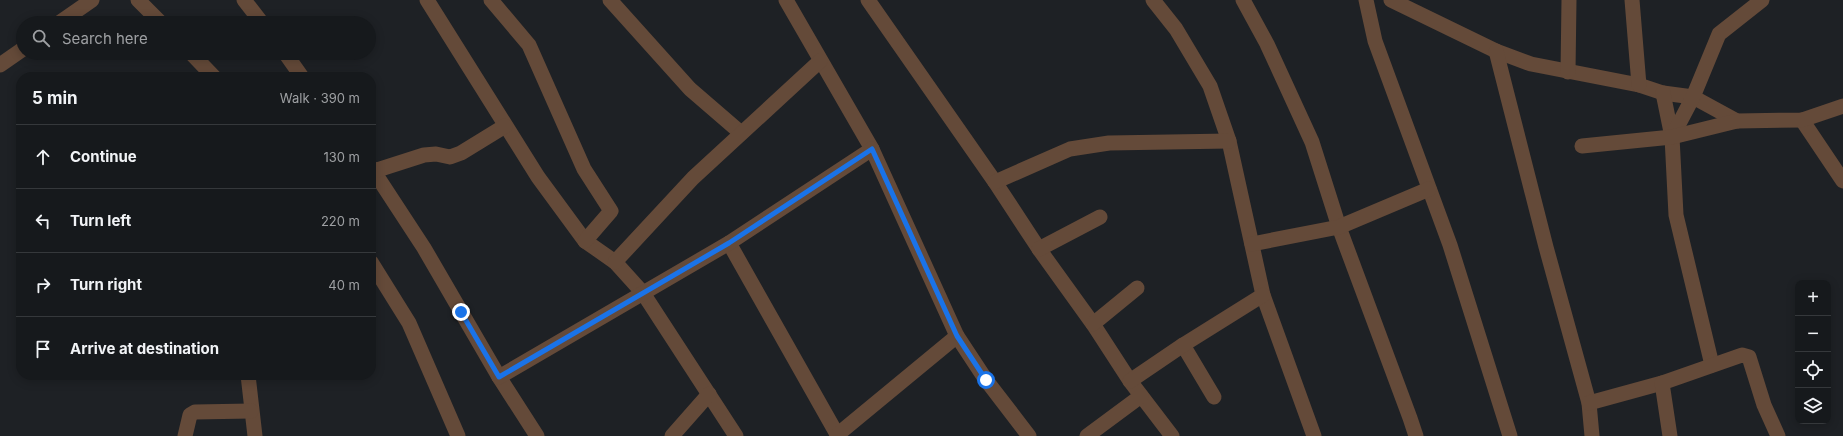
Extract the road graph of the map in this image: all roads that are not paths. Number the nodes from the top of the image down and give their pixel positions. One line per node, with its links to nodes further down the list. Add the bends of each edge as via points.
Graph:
1 (92, 0): 16 (street)
2 (138, 0): 17 (street)
3 (244, 0): 18 (street)
4 (427, 0): 34 (street)
5 (491, 0): 47 (street, via 529,45 584,169 611,211)
6 (610, 0): 35 (street, via 690,89)
7 (786, 0): 23 (street)
8 (868, 0): 43 (street)
9 (1153, 0): 37 (street, via 1176,29 1210,86)
10 (1243, 0): 46 (street, via 1267,44 1312,142)
11 (1366, 0): 44 (street, via 1375,41)
12 (1391, 0): 19 (street)
13 (1569, 0): 27 (street)
14 (1632, 0): 28 (street)
15 (1761, 0): 30 (street, via 1719,34)
16 (70, 16)
17 (154, 16)
18 (257, 16)
19 (1496, 52): 27 (street, via 1531,64); 67 (street)
20 (16, 54): 24 (street)
21 (197, 60): 25 (street)
22 (289, 60): 26 (street)
23 (820, 61): 35 (street); 39 (street)
24 (0, 65)
25 (209, 72)
26 (298, 72)
27 (1568, 72): 28 (street)
28 (1639, 85): 29 (street)
29 (1663, 93): 30 (street); 36 (street)
30 (1693, 97): 33 (street); 36 (street)
31 (1843, 106): 32 (street)
32 (1802, 120): 33 (street); 42 (street)
33 (1737, 121): 36 (street)
34 (505, 126): 40 (street, via 450,157 424,155); 47 (street, via 538,177)
35 (741, 133): 51 (street, via 693,178)
36 (1672, 137): 38 (street); 59 (street, via 1676,216)
37 (1229, 141): 43 (street, via 1124,142 1070,149); 49 (street)
38 (1582, 146)
39 (872, 149): 48 (street); 57 (street)
40 (376, 169)
41 (376, 176): 60 (street, via 424,248)
42 (1843, 181)
43 (995, 182): 50 (street)
44 (1429, 189): 46 (street); 81 (street, via 1450,245)
45 (1100, 217): 50 (street)
46 (1339, 227): 49 (street); 80 (street)
47 (585, 241): 51 (street)
48 (729, 243): 54 (street); 75 (street)
49 (1252, 244): 55 (street)
50 (1039, 249): 56 (street)
51 (615, 262): 54 (street)
52 (376, 270): 69 (street, via 409,323)
53 (1137, 288): 56 (street)
54 (643, 293): 60 (street); 64 (street)
55 (1263, 295): 58 (street); 79 (street)
56 (1093, 324): 62 (street)
57 (957, 336): 75 (street); 76 (street)
58 (1183, 344): 62 (street); 66 (street)
59 (1712, 365): 63 (street); 84 (street, via 1742,355 1749,357 1764,405)
60 (499, 377): 72 (street)
61 (248, 380): 68 (street)
62 (1130, 381): 65 (street)
63 (1662, 383): 67 (street); 83 (street)
64 (710, 394): 73 (street); 74 (street)
65 (1141, 396): 77 (street); 78 (street)
66 (1214, 397)
67 (1589, 403): 82 (street)
68 (251, 411): 70 (street, via 195,412 190,415); 71 (street)
69 (453, 434)
70 (185, 436)
71 (255, 436)
72 (537, 436)
73 (672, 436)
74 (736, 436)
75 (837, 436)
76 (1029, 436)
77 (1087, 436)
78 (1172, 436)
79 (1314, 436)
80 (1416, 436)
81 (1510, 436)
82 (1592, 436)
83 (1670, 436)
84 (1778, 436)

